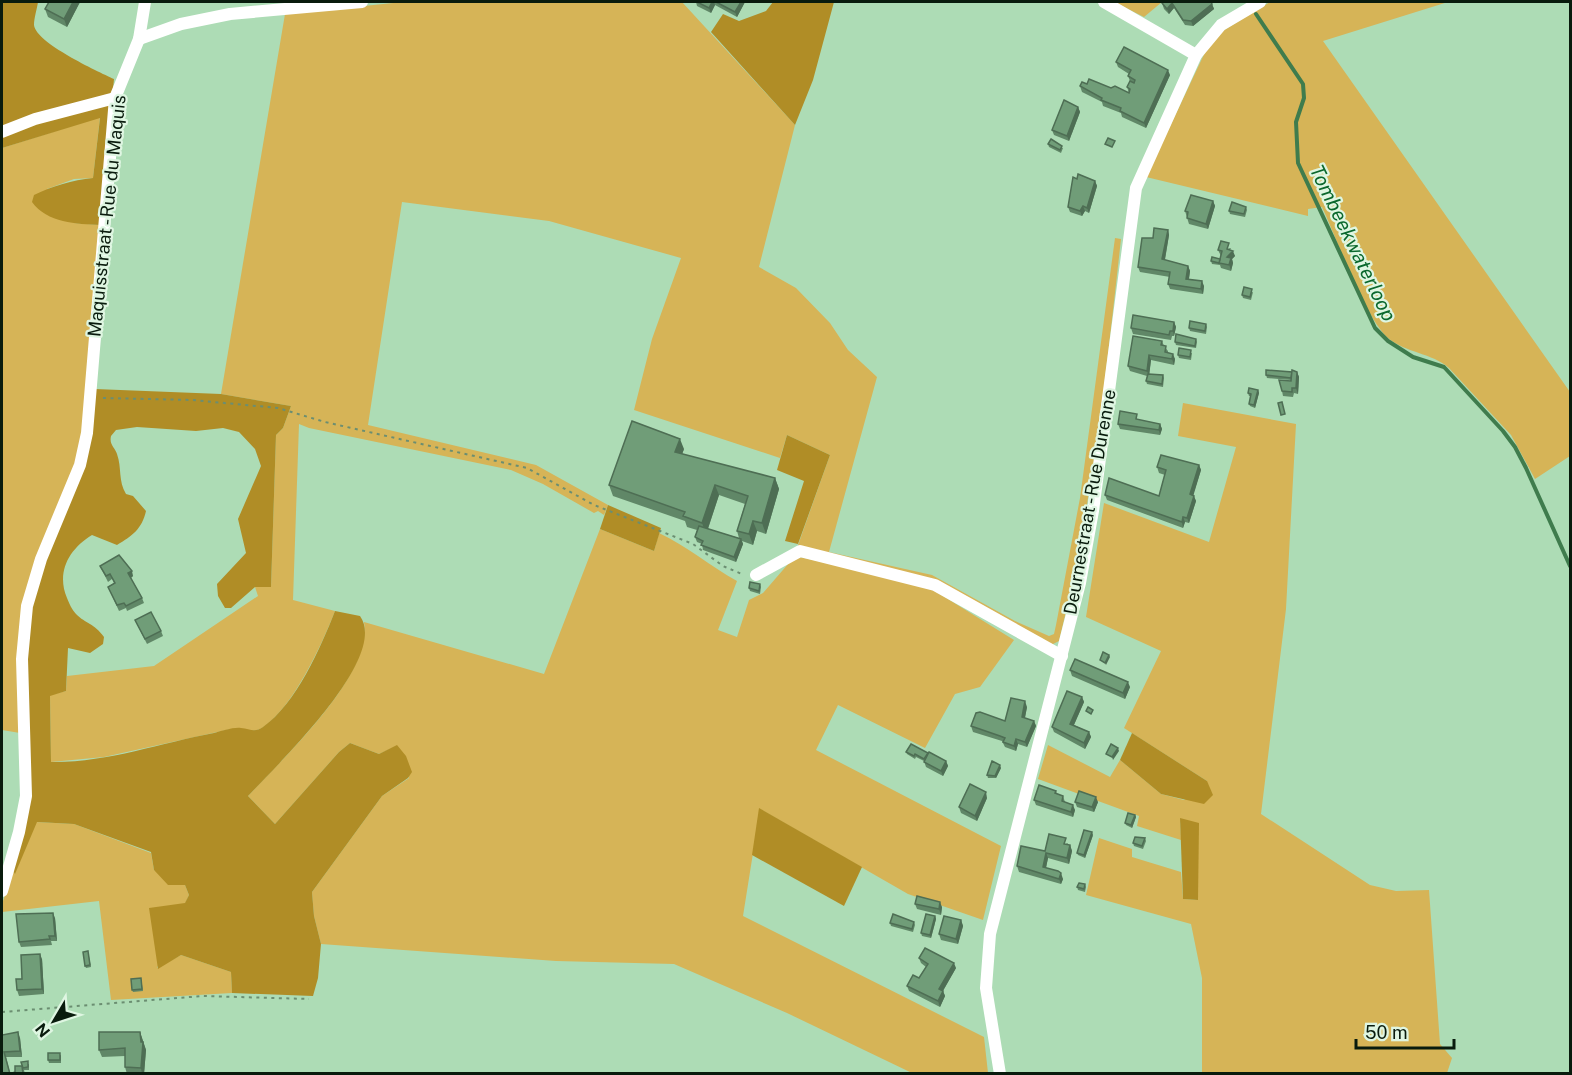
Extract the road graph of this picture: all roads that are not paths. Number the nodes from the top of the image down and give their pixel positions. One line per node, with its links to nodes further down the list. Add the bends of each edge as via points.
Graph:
1 (145, 2): 5 (street, Maquisstraat - Rue du Maquis)
2 (362, 2): 5 (street, via 230,14 182,24)
3 (1104, 2): 6 (street)
4 (1260, 2): 6 (street, Deurnestraat - Rue Durenne, via 1221,25)
5 (139, 39): 7 (street, Maquisstraat - Rue du Maquis)
6 (1197, 55): 10 (street, Deurnestraat - Rue Durenne, via 1136,188 1093,511)
7 (115, 98): 8 (street); 11 (street, Maquisstraat - Rue du Maquis, via 91,398 80,465 41,559 27,606 22,671 26,796)
8 (2, 132)
9 (756, 575): 10 (street, via 800,551 904,575 951,592 997,622)
10 (1062, 656): 12 (street, Deurnestraat - Rue Durenne, via 990,934 986,988)
11 (2, 891)
12 (1000, 1074)

